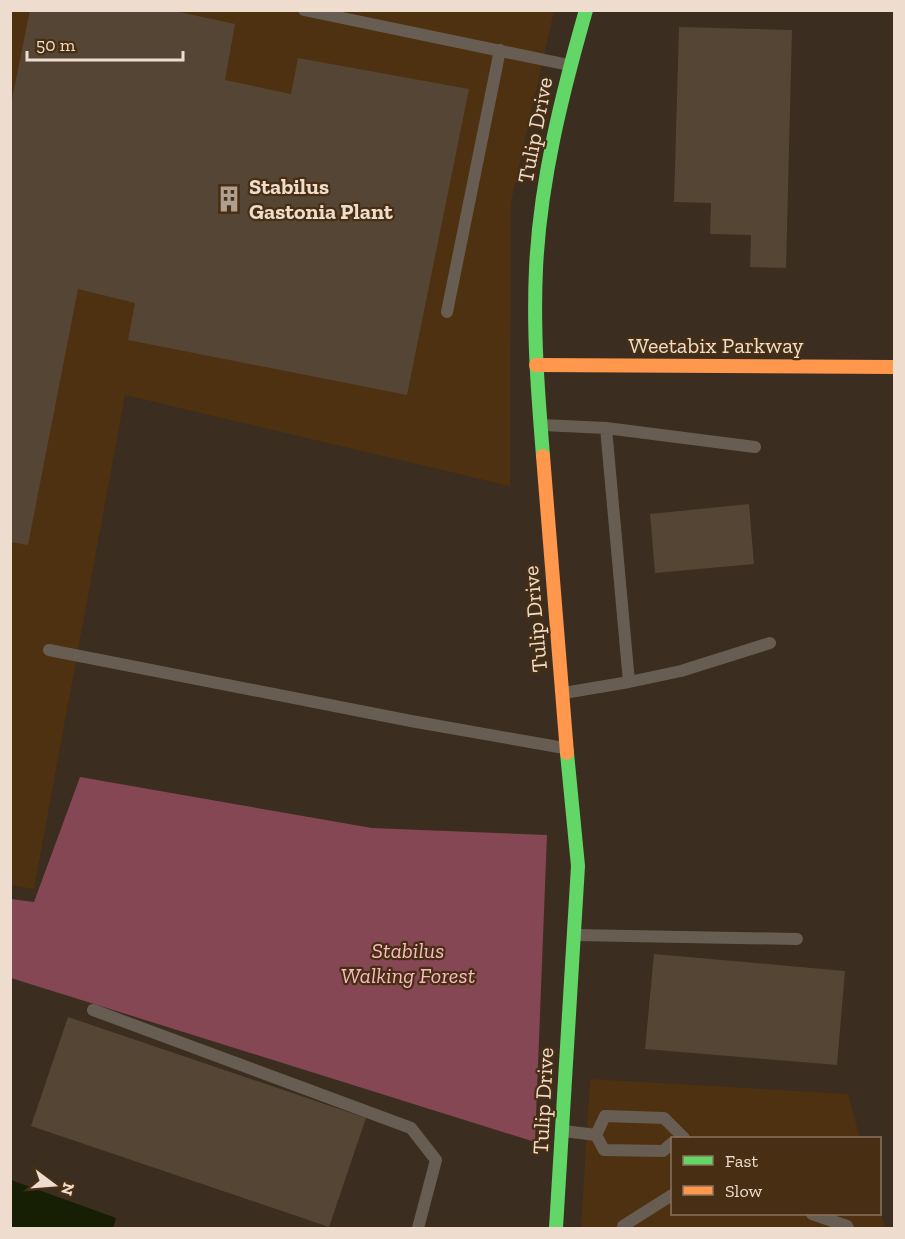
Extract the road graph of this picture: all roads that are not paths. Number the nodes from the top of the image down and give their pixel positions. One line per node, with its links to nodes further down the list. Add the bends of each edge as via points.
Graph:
1 (304, 10): 3 (lane)
2 (586, 10): 4 (street, Tulip Drive)
3 (500, 50): 4 (lane); 5 (lane)
4 (570, 66): 6 (street, Tulip Drive, via 543,202 536,268)
5 (447, 312)
6 (536, 365): 7 (street, Weetabix Parkway); 8 (street, Tulip Drive)
7 (894, 367)
8 (541, 425): 9 (lane); 14 (street, Tulip Drive)
9 (606, 428): 10 (lane); 13 (lane)
10 (755, 447)
11 (770, 643): 13 (lane, via 681,671)
12 (49, 650): 15 (lane)
13 (629, 682): 14 (lane)
14 (562, 693): 15 (street, Tulip Drive)
15 (566, 748): 16 (street, Tulip Drive, via 578,866)
16 (573, 935): 17 (lane); 19 (street, Tulip Drive)
17 (797, 939)
18 (93, 1010): 25 (lane, via 411,1128 436,1160)
19 (562, 1131): 20 (lane); 26 (street, Tulip Drive)
20 (596, 1135): 21 (lane, via 605,1116 641,1116 664,1118); 22 (lane, via 604,1150 663,1151)
21 (678, 1137)
22 (671, 1145)
23 (671, 1196): 27 (lane)
24 (815, 1215): 28 (lane)
25 (418, 1228)
26 (556, 1228)
27 (623, 1228)
28 (848, 1228)

